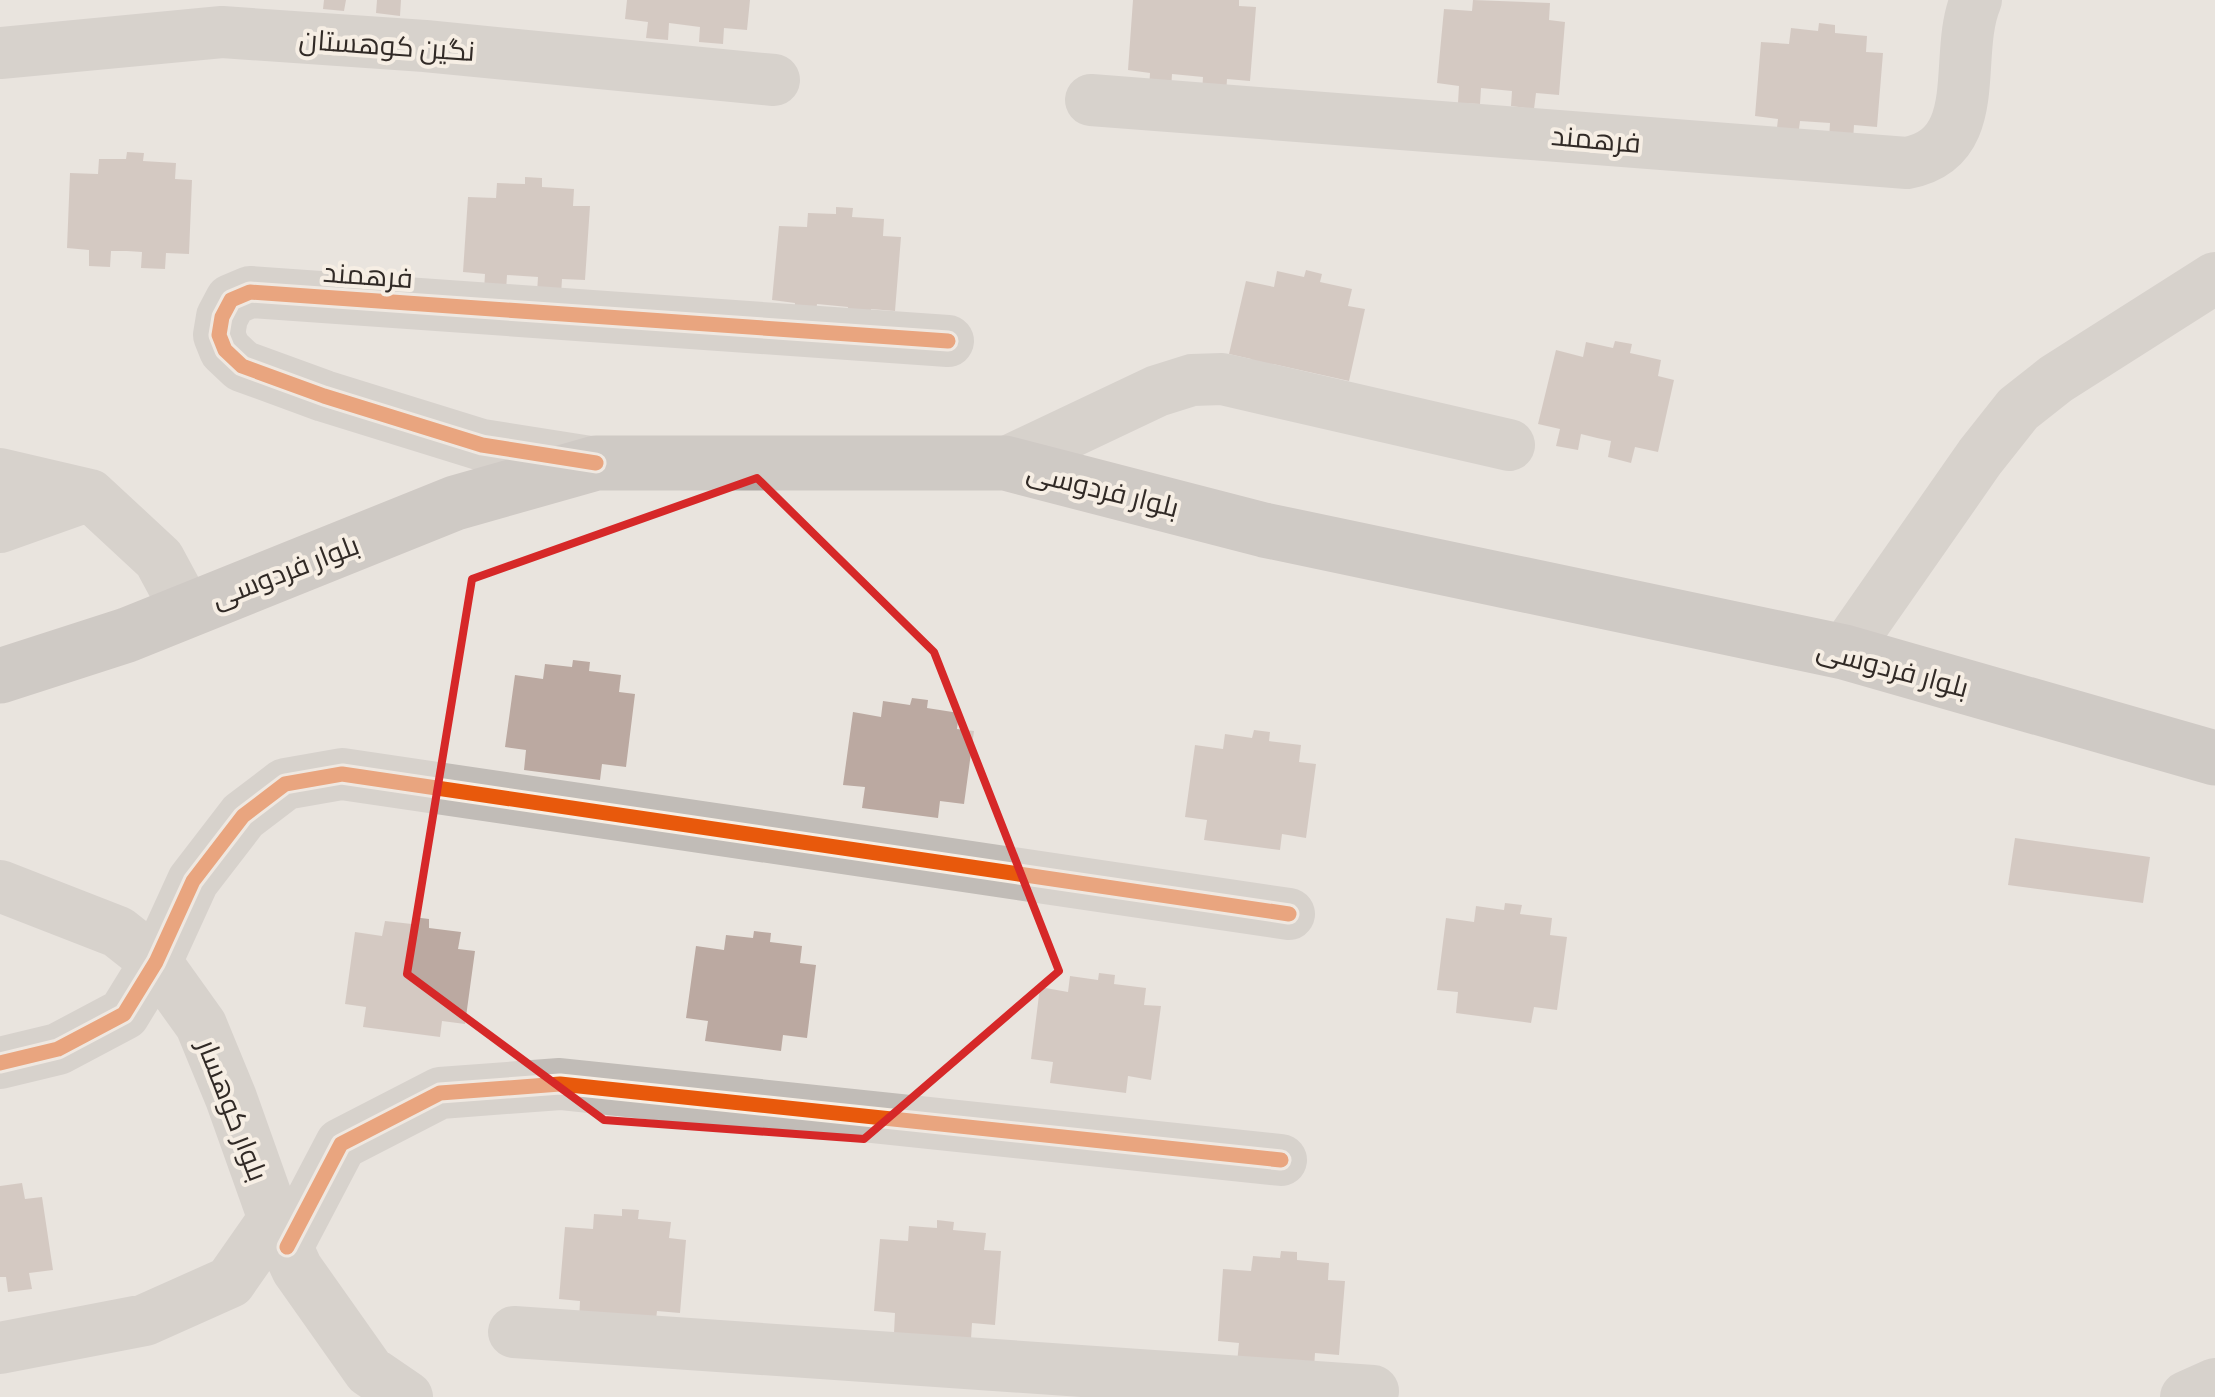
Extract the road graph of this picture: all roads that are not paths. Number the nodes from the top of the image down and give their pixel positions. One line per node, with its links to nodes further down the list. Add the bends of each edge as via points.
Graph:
1 (1976, 0): 4 (street, فرهمند, via 1963,99 1948,145 1907,164)
2 (0, 53): 3 (street, نگین کوهستان, via 222,32)
3 (774, 80)
4 (1091, 100)
5 (2215, 278): 14 (street, via 2018,409)
6 (948, 341): 8 (street, فرهمند, via 250,292 231,300 222,316 219,335 242,366 482,444)
7 (1509, 446): 9 (street, via 1222,380 1192,380)
8 (596, 463): 9 (main road, بلوار فردوسی); 13 (main road, بلوار فردوسی, via 455,503)
9 (1004, 464): 14 (main road, بلوار فردوسی, via 1264,530)
10 (0, 474): 11 (street)
11 (90, 495): 12 (street); 13 (street, via 159,560)
12 (0, 527)
13 (186, 609): 15 (main road, بلوار فردوسی)
14 (1844, 652): 16 (main road, بلوار فردوسی)
15 (0, 676)
16 (2215, 758)
17 (0, 886): 19 (street, بلوار کوهسار, via 118,932)
18 (1289, 914): 19 (street, via 342,774 285,784 243,816 193,881)
19 (156, 962): 20 (street, via 124,1014 58,1049); 22 (street, بلوار کوهسار, via 200,1025)
20 (0, 1062)
21 (1280, 1160): 22 (street, via 560,1084 440,1093 341,1144)
22 (280, 1233): 24 (street, via 230,1282 145,1320); 28 (street, بلوار کوهسار, via 297,1269 369,1371)
23 (514, 1332): 25 (street)
24 (0, 1348)
25 (862, 1377): 27 (street)
26 (2215, 1384): 29 (street)
27 (1373, 1392)
28 (407, 1397)
29 (2186, 1397)

